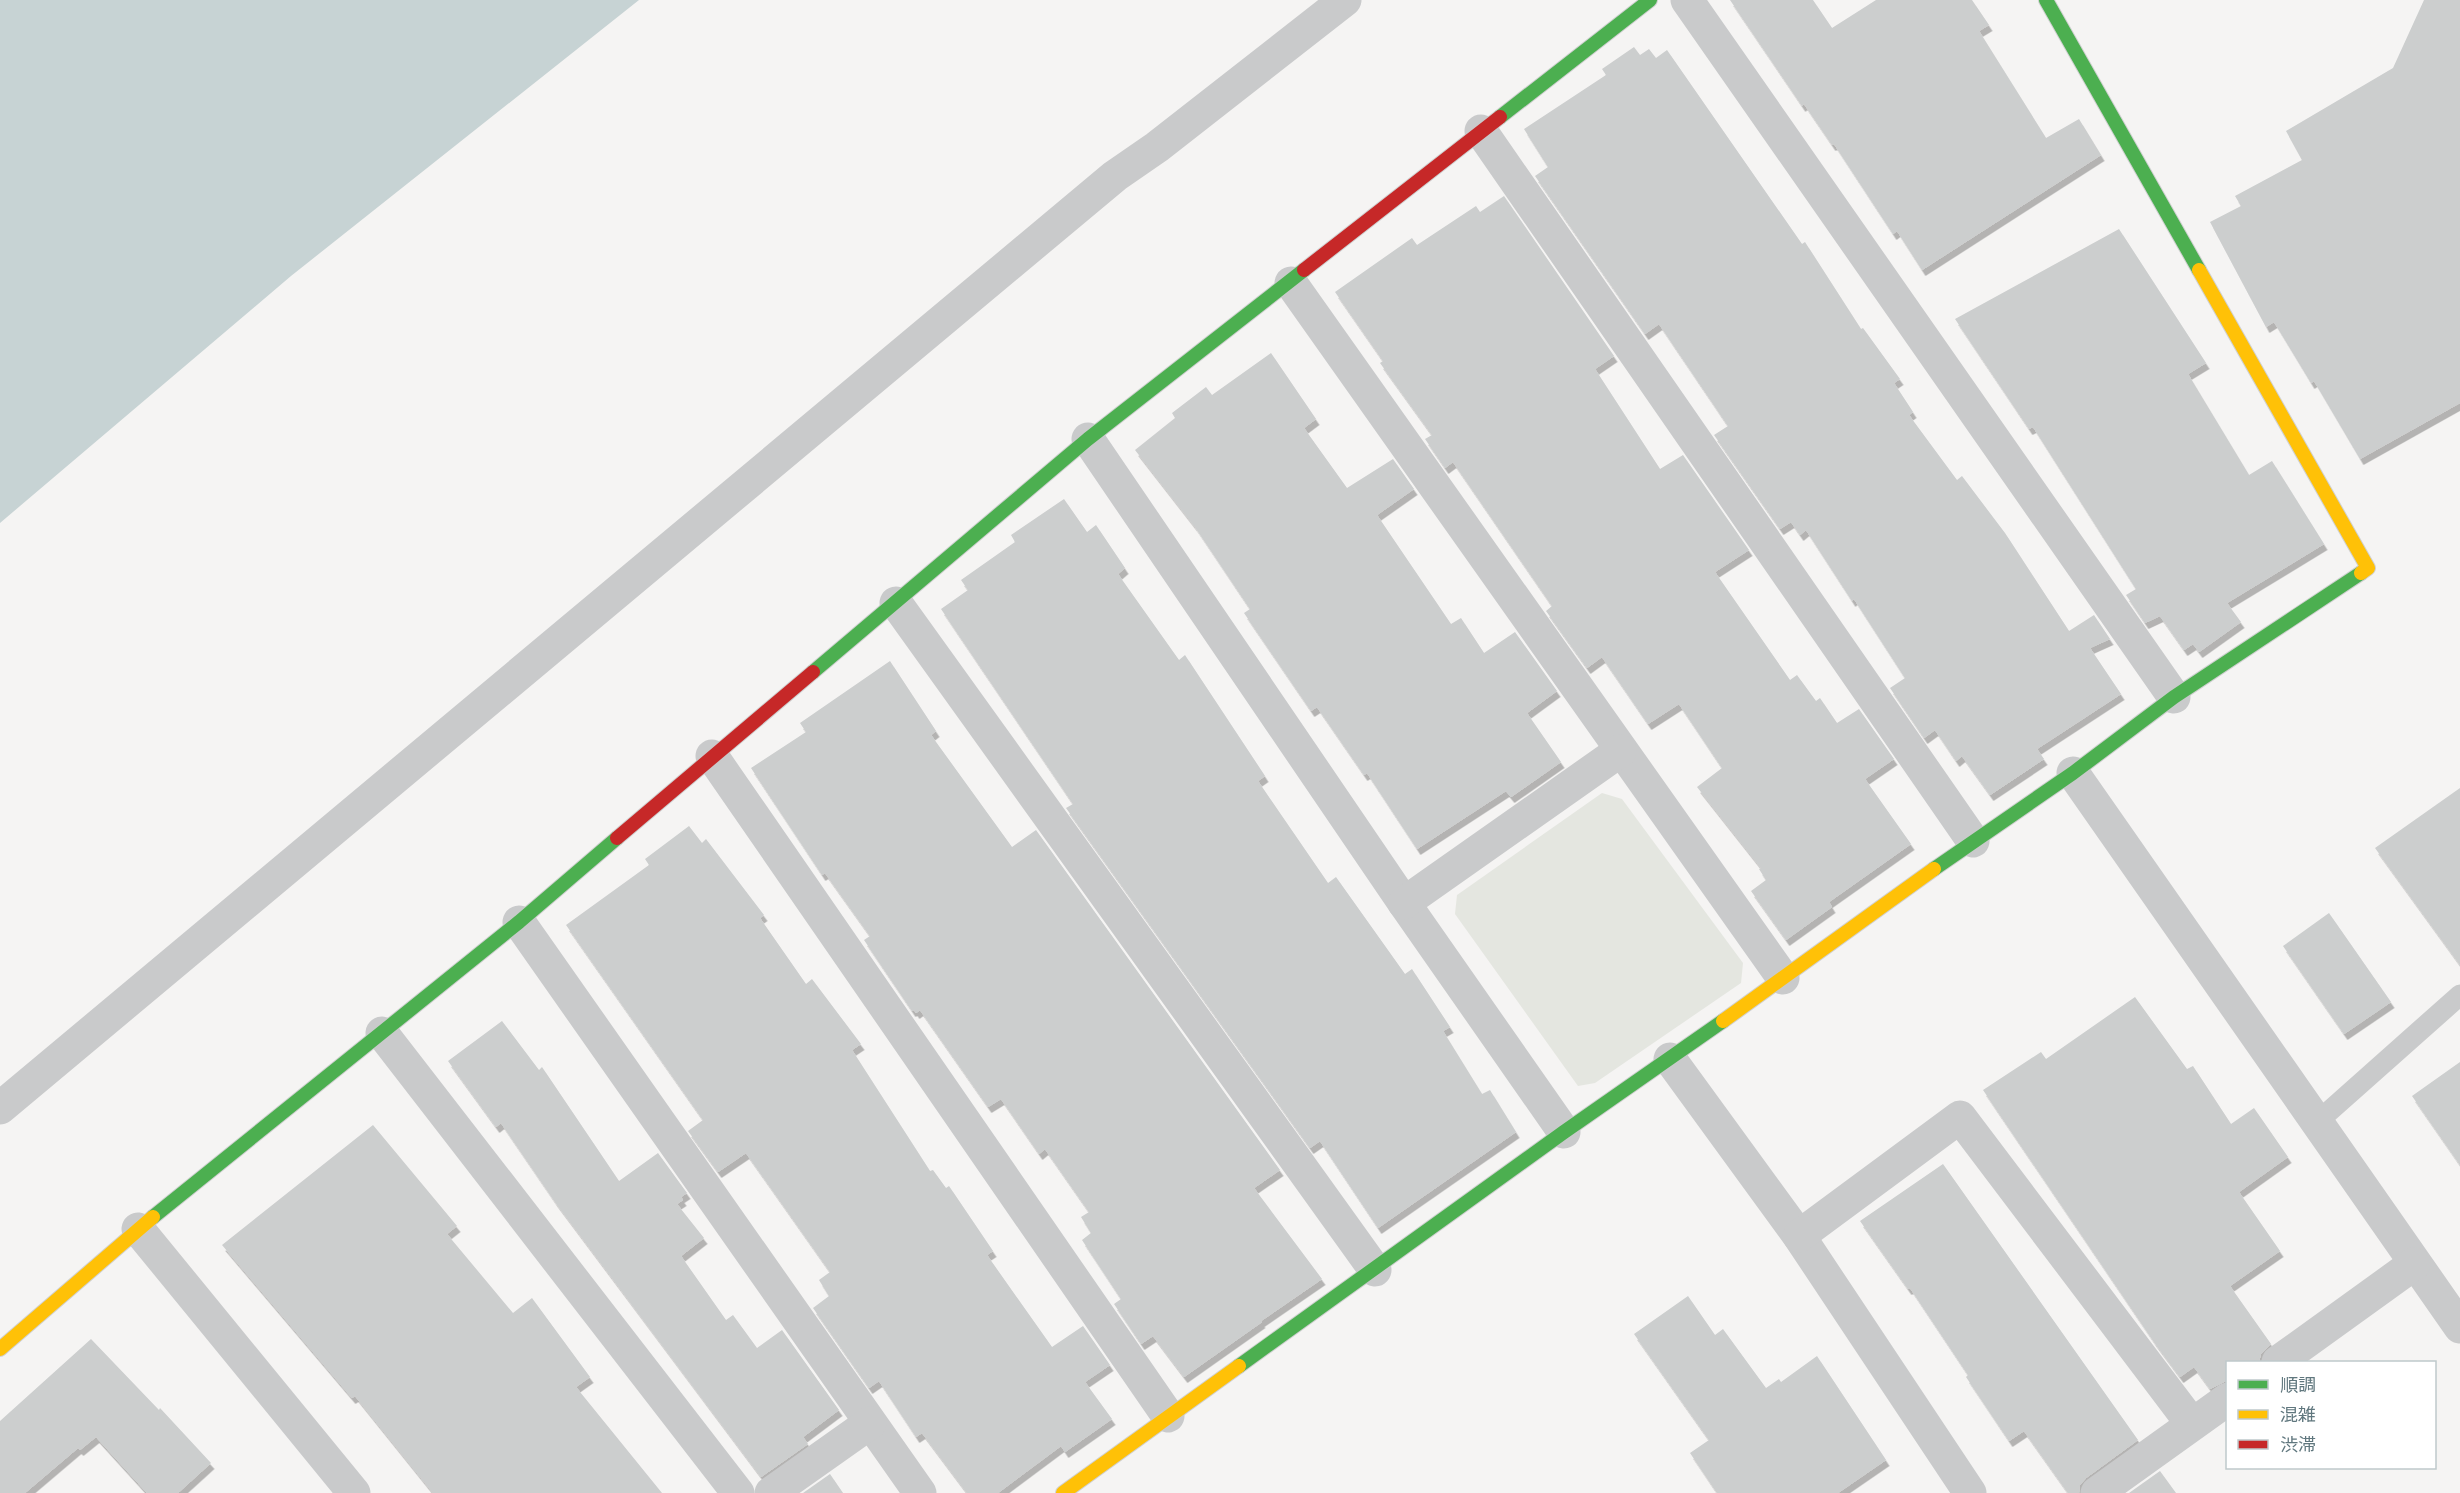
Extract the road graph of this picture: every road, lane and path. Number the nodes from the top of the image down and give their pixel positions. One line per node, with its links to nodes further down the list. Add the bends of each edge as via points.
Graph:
1 (1346, 0): 20 (street, via 1115,176)
2 (1650, 0): 5 (street)
3 (1687, 0): 9 (street)
4 (2046, 0): 9 (street, via 2368,568)
5 (1481, 131): 6 (street); 13 (street)
6 (1291, 283): 7 (street); 10 (street)
7 (1088, 439): 8 (street); 14 (street)
8 (897, 603): 11 (street); 26 (street)
9 (2175, 697): 12 (street)
10 (1620, 751): 14 (street); 16 (street)
11 (712, 756): 15 (street); 31 (street)
12 (2073, 772): 13 (street); 21 (street)
13 (1973, 841): 16 (street)
14 (1404, 903): 22 (street)
15 (519, 922): 18 (street); 32 (street)
16 (1783, 978): 19 (street)
17 (2460, 995): 21 (lane)
18 (382, 1033): 23 (street); 35 (street)
19 (1670, 1059): 22 (street); 24 (street)
20 (0, 1108)
21 (2316, 1123): 25 (street)
22 (1564, 1132): 26 (street)
23 (138, 1229): 28 (street); 34 (street)
24 (1799, 1236): 33 (street, via 1960,1117); 39 (street)
25 (2414, 1264): 27 (street); 29 (street)
26 (1375, 1270): 31 (street)
27 (2460, 1327)
28 (0, 1349)
29 (2279, 1361)
30 (2226, 1400): 33 (street)
31 (1168, 1416): 38 (street)
32 (870, 1423): 36 (street); 37 (street)
33 (2192, 1424): 40 (street)
34 (354, 1493)
35 (738, 1493)
36 (771, 1493)
37 (920, 1493)
38 (1063, 1493)
39 (1970, 1493)
40 (2097, 1493)

